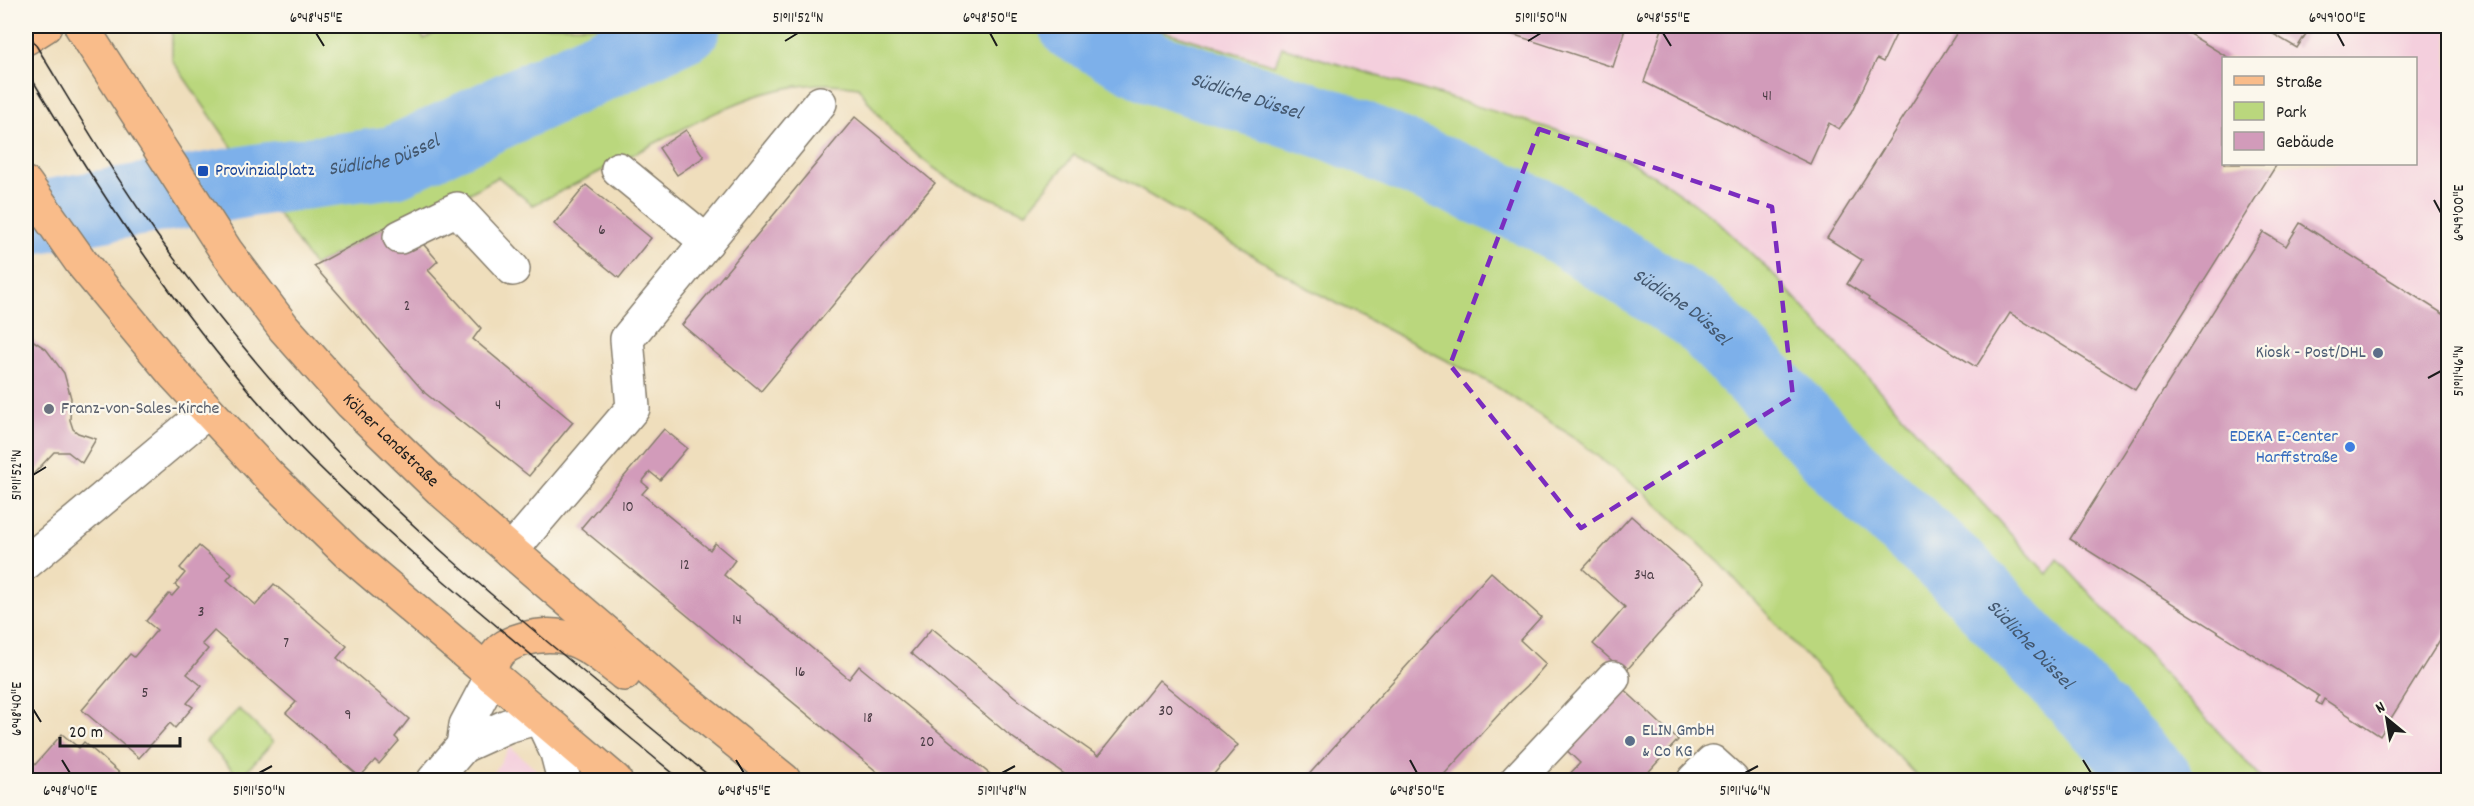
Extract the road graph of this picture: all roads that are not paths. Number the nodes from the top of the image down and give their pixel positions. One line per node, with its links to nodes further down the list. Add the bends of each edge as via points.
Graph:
1 (45, 26): 3 (main road)
2 (81, 26): 11 (main road, Kölner Landstraße, via 210,227 284,328 351,403)
3 (26, 38)
4 (820, 104): 8 (street)
5 (618, 169): 8 (street)
6 (26, 184): 10 (main road, via 81,262)
7 (400, 237): 9 (street, via 458,209)
8 (707, 242): 11 (street, via 627,339 633,408)
9 (513, 269)
10 (208, 411): 12 (street); 13 (main road, via 347,552)
11 (511, 551): 15 (main road, Kölner Landstraße)
12 (26, 563)
13 (492, 676): 15 (main road, via 493,662 506,647 542,636 565,637 604,658 654,699); 16 (main road); 17 (street, via 466,725)
14 (1613, 678): 22 (street)
15 (680, 696): 21 (main road, Kölner Landstraße)
16 (540, 717): 17 (street, via 507,726); 19 (street, via 557,753); 20 (main road)
17 (463, 746): 18 (street)
18 (434, 780)
19 (564, 780)
20 (615, 780)
21 (784, 780)
22 (1518, 780)
23 (1694, 780): 24 (street, via 1712,762)
24 (1732, 780)

